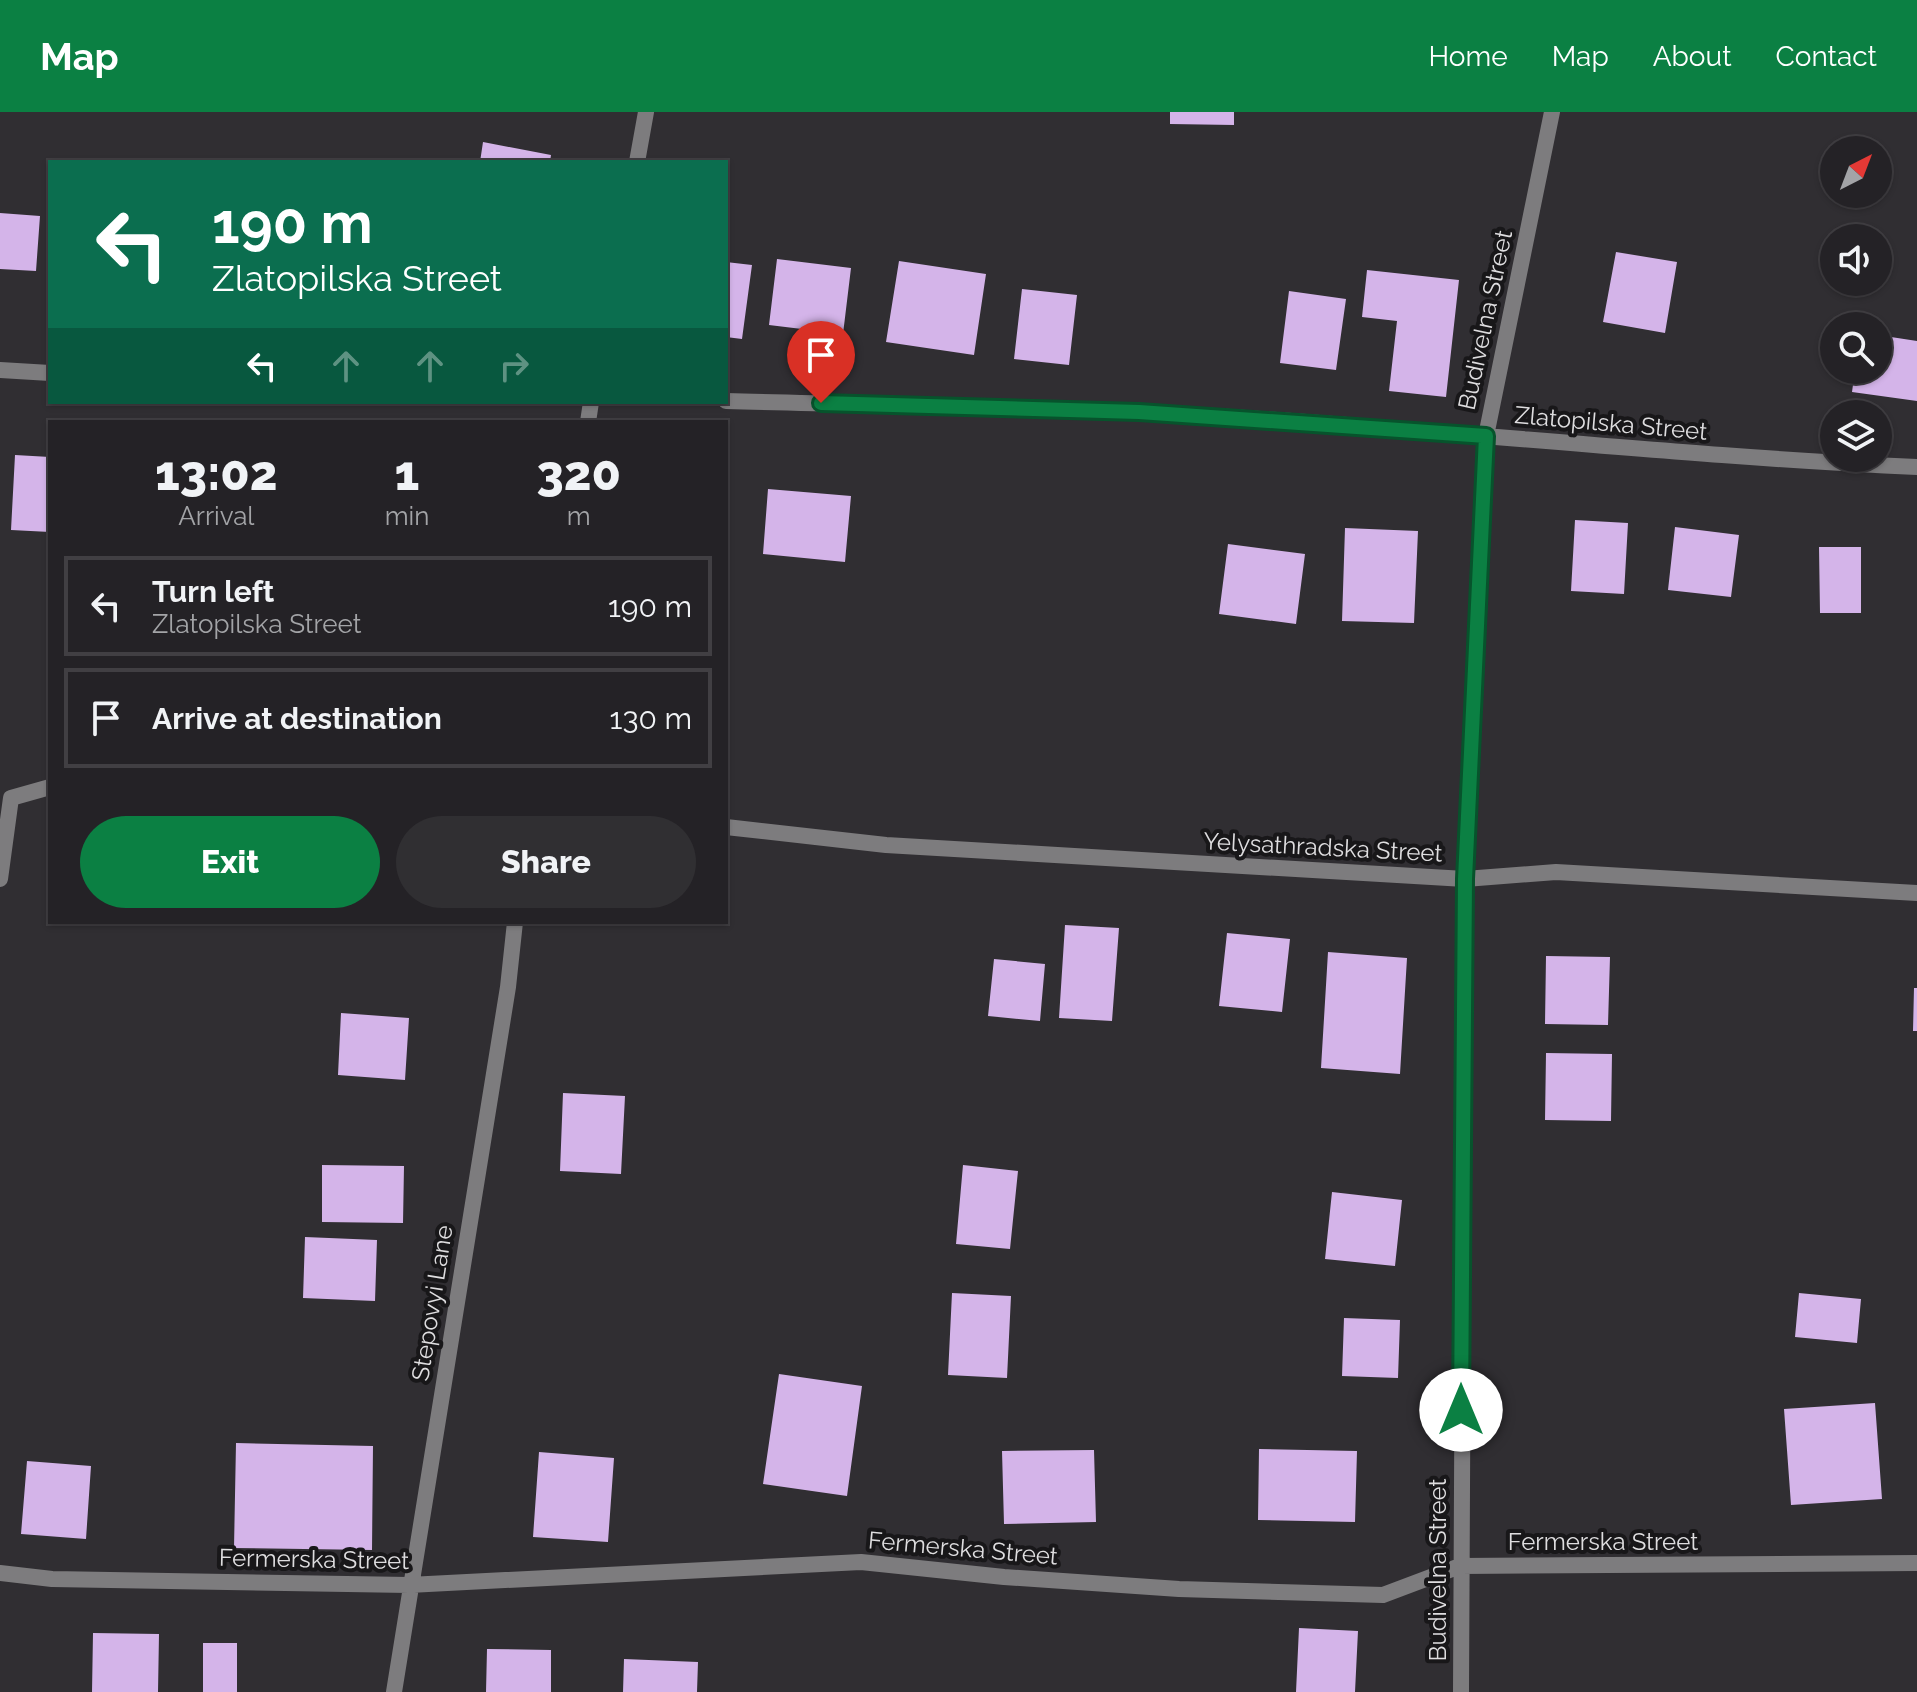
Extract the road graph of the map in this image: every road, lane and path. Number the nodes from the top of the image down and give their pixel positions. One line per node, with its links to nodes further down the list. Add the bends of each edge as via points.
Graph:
1 (646, 112): 3 (street)
2 (1552, 112): 7 (street, Budivelna Street)
3 (637, 160)
4 (0, 370): 5 (street)
5 (48, 373)
6 (728, 401): 7 (street, Zlatopilska Street, via 1139,412)
7 (1486, 436): 8 (street, Zlatopilska Street, via 1735,458); 12 (street, Budivelna Street)
8 (1917, 467)
9 (48, 788): 11 (street, via 11,798)
10 (728, 827): 12 (street, Yelysathradska Street, via 886,845)
11 (0, 879)
12 (1465, 879): 13 (street, Yelysathradska Street, via 1556,872); 16 (street, Budivelna Street)
13 (1917, 893)
14 (515, 924): 18 (street, Stepovyi Lane)
15 (1917, 1563): 16 (street, Fermerska Street)
16 (1460, 1566): 18 (street, Fermerska Street, via 1383,1595 1163,1588 861,1562); 20 (street, Budivelna Street)
17 (0, 1573): 18 (street, Fermerska Street, via 52,1579)
18 (409, 1585): 19 (street, Stepovyi Lane)
19 (394, 1692)
20 (1461, 1692)

